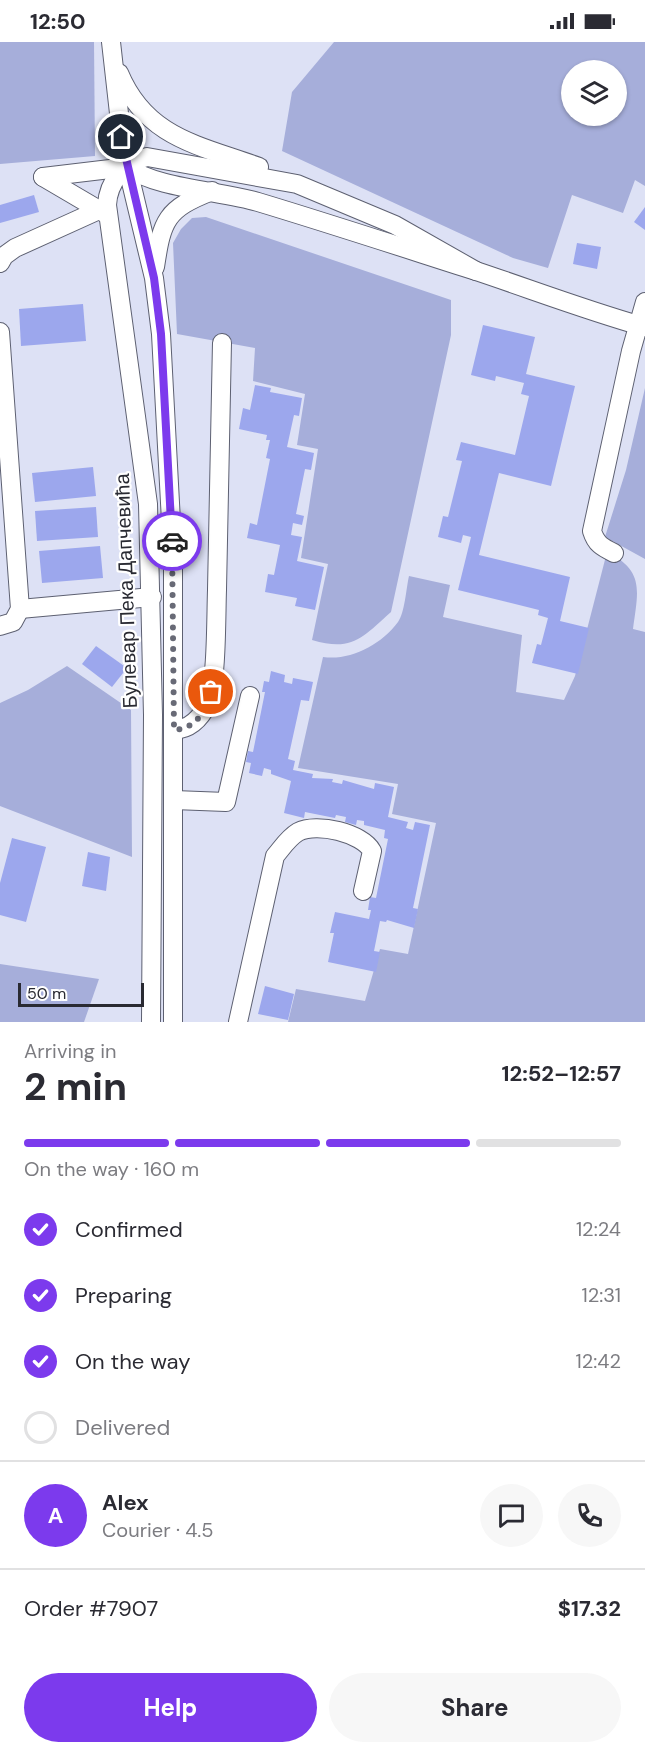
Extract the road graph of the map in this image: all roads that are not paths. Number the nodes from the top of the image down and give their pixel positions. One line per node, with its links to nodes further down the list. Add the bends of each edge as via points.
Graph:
1 (112, 50): 2 (street); 3 (street, via 127,91 137,107 155,123 186,140)
2 (127, 167): 3 (street, via 139,159 155,157); 4 (street, via 149,179); 5 (street, Булевар Пека Дапчевића, via 114,181); 5 (street, via 43,177); 8 (street)
3 (297, 184): 7 (street, via 395,225)
4 (213, 191): 7 (street); 8 (street, via 179,205 166,219)
5 (104, 213): 6 (street, via 15,248); 14 (street, Булевар Пека Дапчевића, via 148,504)
6 (0, 263)
7 (476, 271): 10 (street, via 592,313)
8 (154, 278): 18 (street, via 161,334 173,559)
9 (645, 302): 10 (street)
10 (641, 326): 13 (street, via 592,531 595,541)
11 (0, 332): 15 (street)
12 (222, 342): 18 (street, via 216,638 211,692 196,721)
13 (614, 553)
14 (152, 597): 15 (street); 21 (street, Булевар Пека Дапчевића)
15 (20, 609): 16 (street, via 13,622)
16 (0, 626)
17 (250, 696): 19 (street, via 226,802)
18 (174, 730): 19 (street)
19 (174, 800): 22 (street)
20 (363, 891): 23 (street, via 372,851 360,837 329,830 300,831 274,856)
21 (151, 1022)
22 (173, 1022)
23 (238, 1022)

